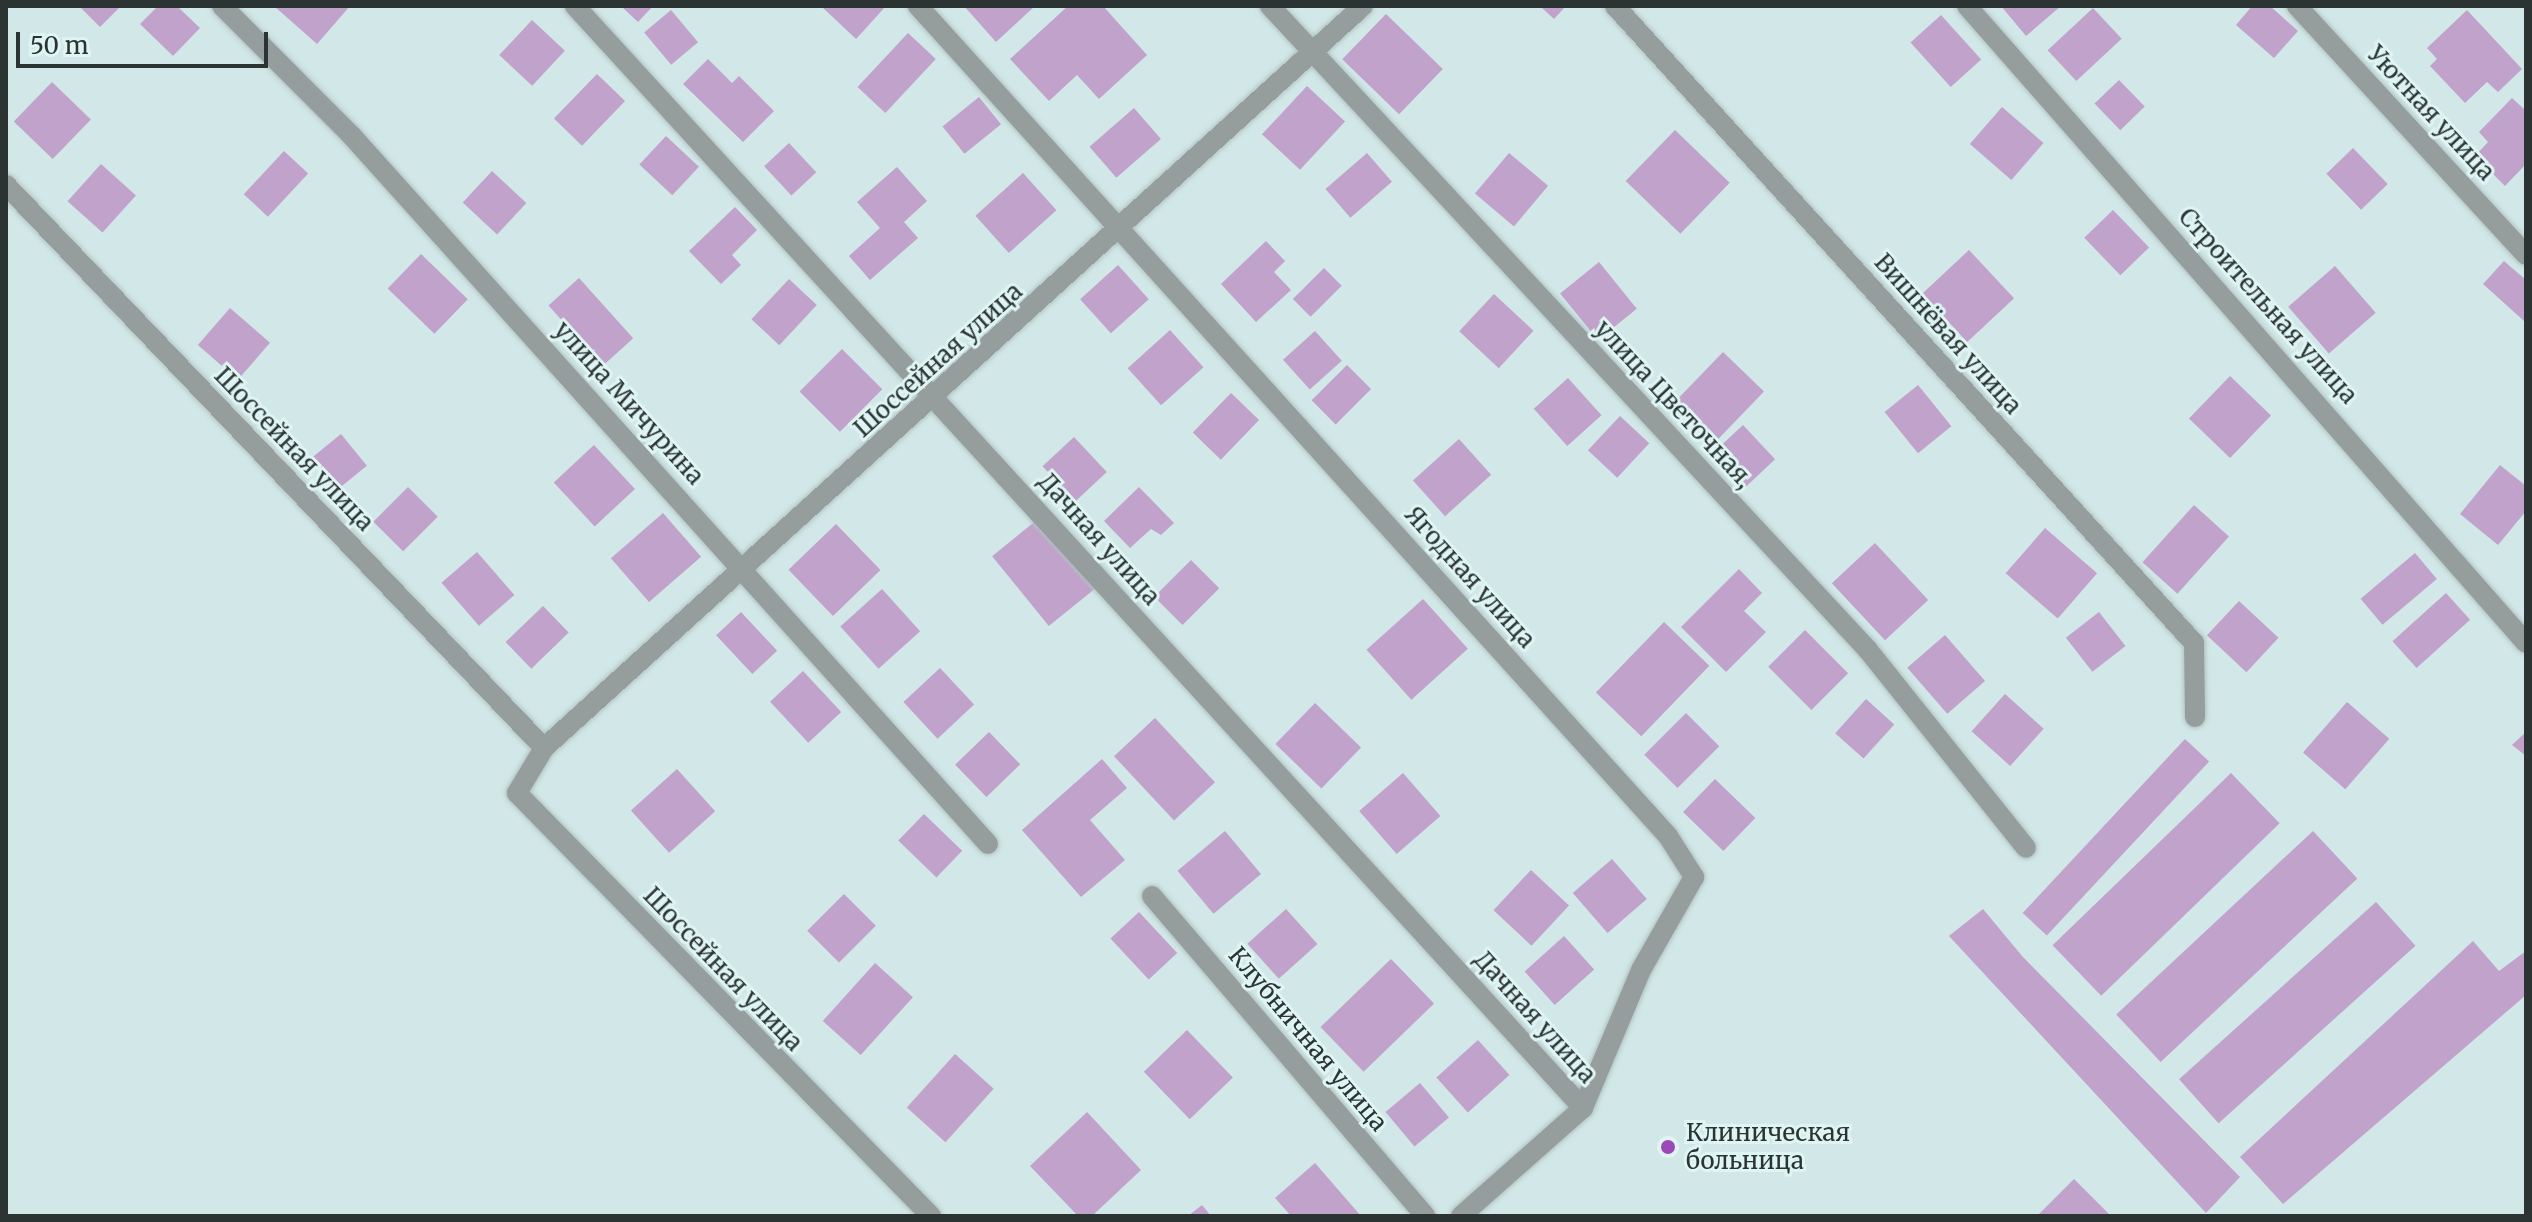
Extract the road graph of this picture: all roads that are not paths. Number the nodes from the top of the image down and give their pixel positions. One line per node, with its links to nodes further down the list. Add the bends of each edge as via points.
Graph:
1 (222, 6): 14 (street, улица Мичурина, via 351,135)
2 (575, 6): 13 (street, Дачная улица)
3 (918, 6): 11 (street, Ягодная улица)
4 (1270, 6): 9 (street, улица Цветочная,)
5 (1363, 6): 9 (street, Шоссейная улица)
6 (1615, 6): 16 (street, Вишнёвая улица, via 2194,643)
7 (1967, 6): 15 (street, Строительная улица)
8 (2297, 6): 12 (street, Уютная улица)
9 (1311, 52): 11 (street, Шоссейная улица); 19 (street, улица Цветочная,, via 1868,650)
10 (6, 185): 17 (street, Шоссейная улица)
11 (1121, 229): 13 (street, Шоссейная улица); 21 (street, Ягодная улица, via 1658,824 1694,877 1641,970)
12 (2526, 255)
13 (935, 398): 14 (street, Шоссейная улица); 21 (street, Дачная улица)
14 (743, 568): 17 (street, Шоссейная улица); 18 (street, улица Мичурина)
15 (2526, 643)
16 (2195, 717)
17 (544, 748): 22 (street, Шоссейная улица, via 517,793)
18 (988, 844)
19 (2026, 848)
20 (1152, 896): 23 (street, Клубничная улица)
21 (1583, 1108): 24 (street, Ягодная улица)
22 (931, 1216)
23 (1425, 1216)
24 (1461, 1216)

